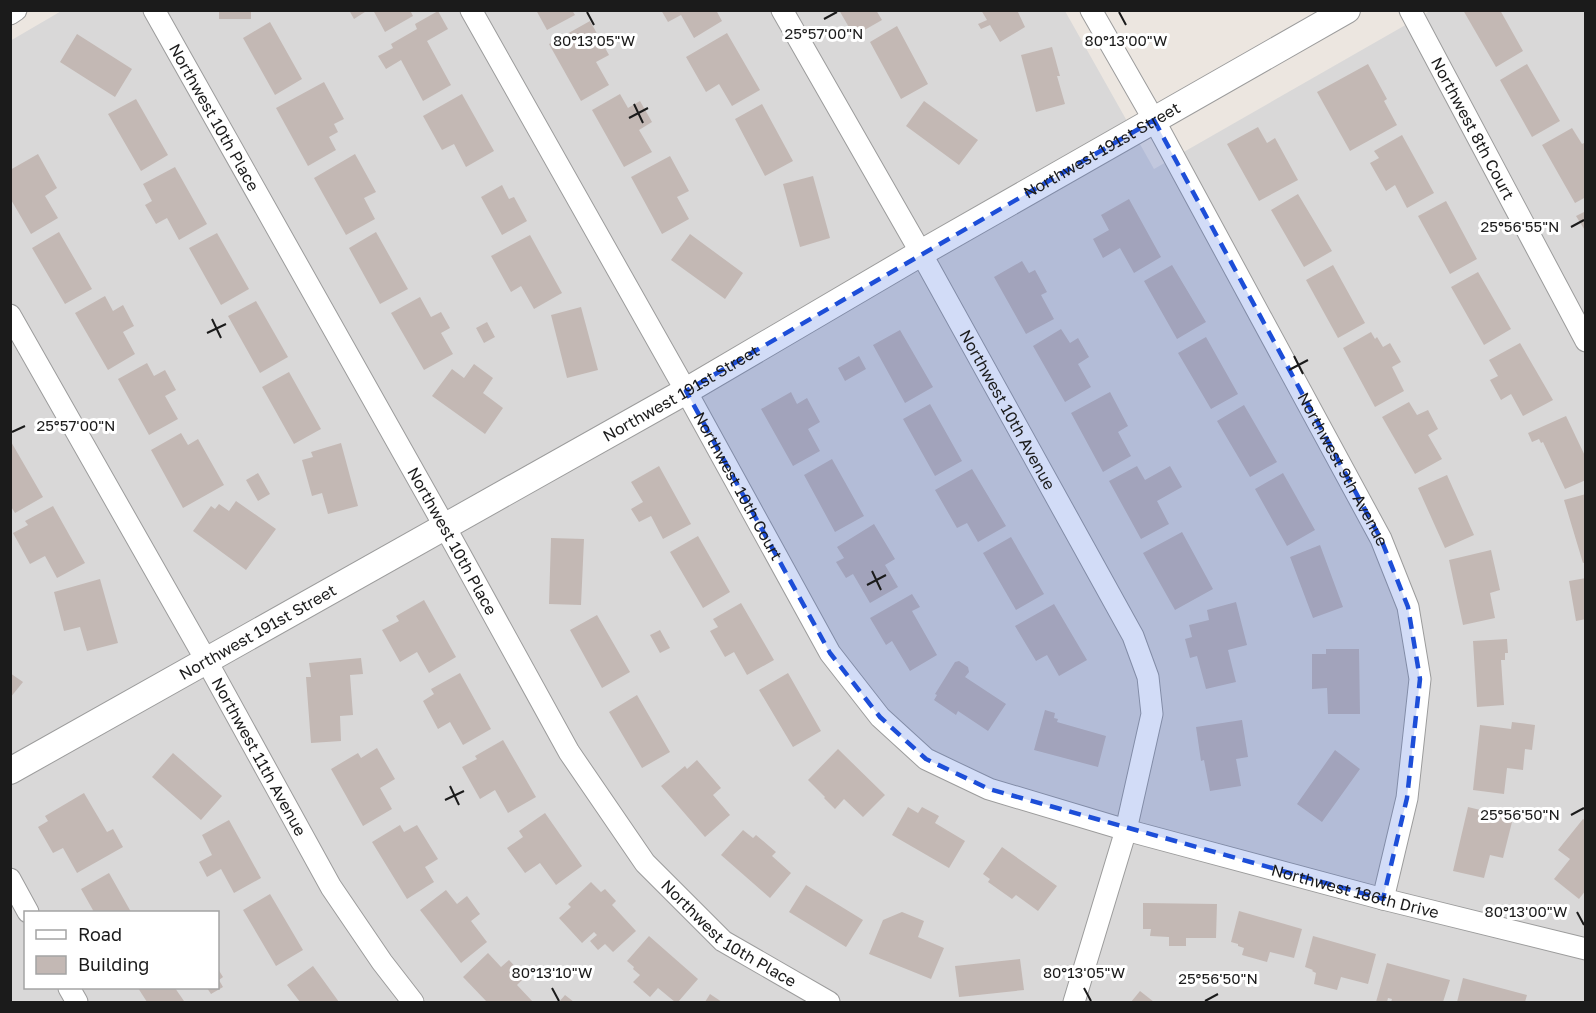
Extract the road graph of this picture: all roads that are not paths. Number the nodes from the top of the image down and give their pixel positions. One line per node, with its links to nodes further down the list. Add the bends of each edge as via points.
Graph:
1 (16, 10): 8 (street)
2 (154, 10): 14 (street, Northwest 10th Place)
3 (471, 10): 13 (street, Northwest 10th Court)
4 (782, 10): 10 (street, Northwest 10th Avenue)
5 (1091, 10): 9 (street, Northwest 9th Avenue)
6 (1347, 10): 9 (street, Northwest 191st Street)
7 (1410, 10): 12 (street, Northwest 8th Court)
8 (10, 14)
9 (1154, 120): 10 (street, Northwest 191st Street); 19 (street, Northwest 9th Avenue, via 1381,539 1408,607 1420,679 1407,798)
10 (921, 253): 13 (street, Northwest 191st Street); 17 (street, Northwest 10th Avenue, via 1133,636 1148,677 1152,714)
11 (10, 315): 15 (street, Northwest 11th Avenue)
12 (1586, 341)
13 (686, 391): 14 (street, Northwest 191st Street); 17 (street, Northwest 10th Court, via 830,653 880,717 926,759 989,789)
14 (445, 527): 15 (street, Northwest 191st Street); 23 (street, Northwest 10th Place, via 568,752 645,863 723,940)
15 (206, 660): 16 (street, Northwest 191st Street); 22 (street, Northwest 11th Avenue, via 330,887)
16 (10, 771)
17 (1126, 830): 19 (street, Northwest 186th Drive); 24 (street, Northwest 10th Avenue)
18 (10, 879): 20 (street)
19 (1383, 899): 21 (street, Northwest 186th Drive)
20 (27, 911)
21 (1586, 949)
22 (413, 1002)
23 (829, 1002)
24 (1074, 1002)

